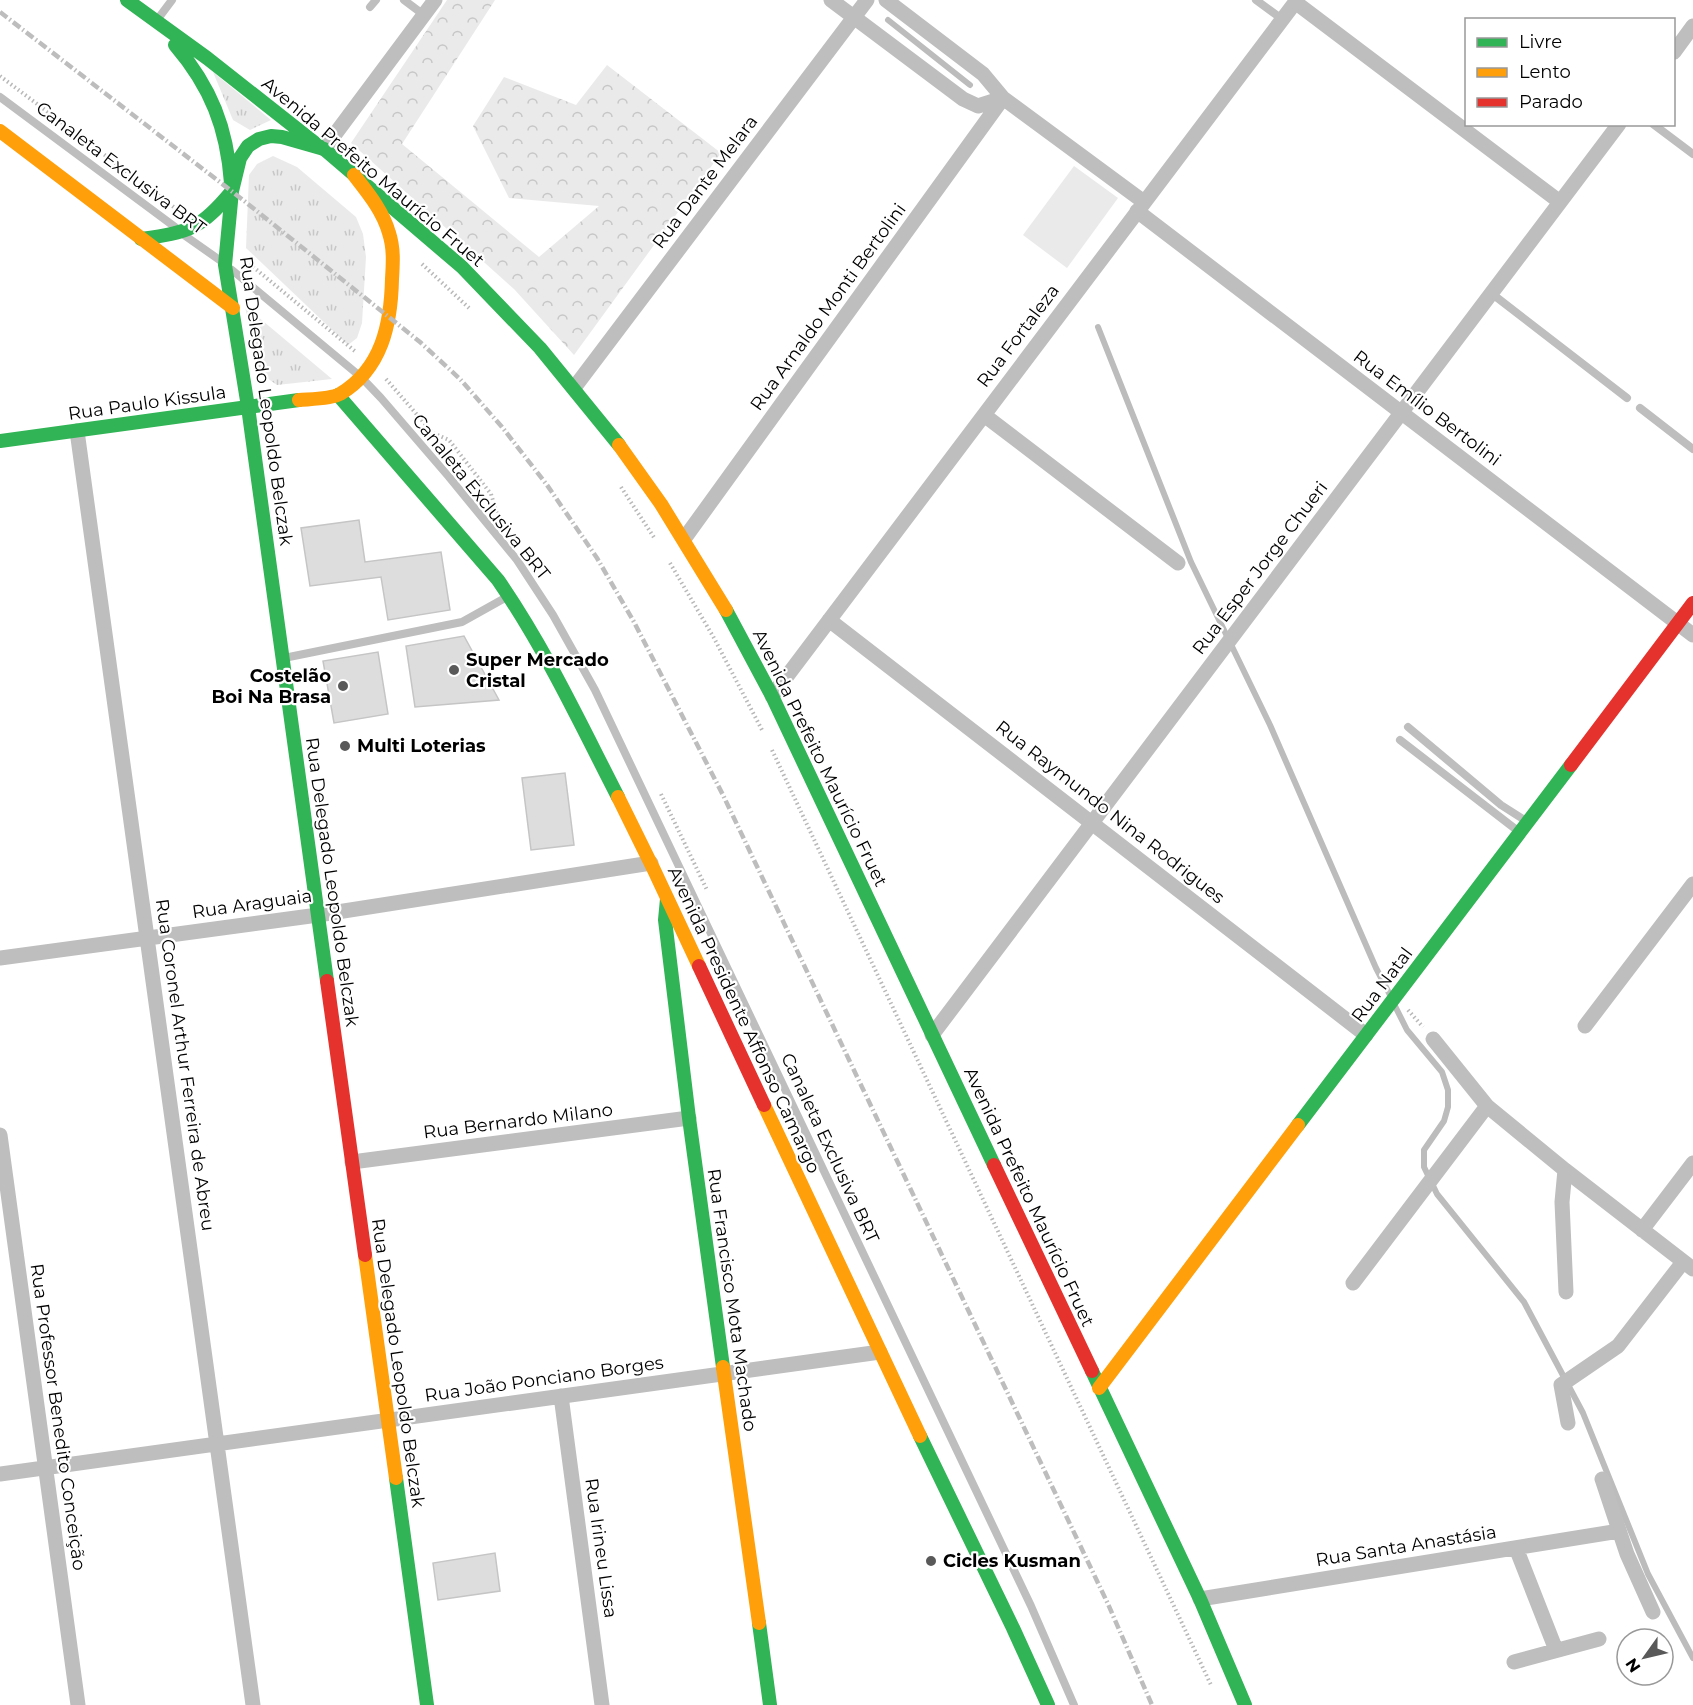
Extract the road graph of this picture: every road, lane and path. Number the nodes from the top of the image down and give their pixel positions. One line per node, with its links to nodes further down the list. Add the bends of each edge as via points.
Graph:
1 (127, 0): 12 (main road, Avenida Prefeito Maurício Fruet)
2 (172, 0): 12 (lane)
3 (404, 0): 10 (lane)
4 (435, 0): 10 (street)
5 (831, 0): 11 (street)
6 (867, 0): 11 (street, Rua Dante Melara)
7 (886, 0): 18 (street, Rua Emílio Bertolini, via 983,74)
8 (1256, 0): 13 (lane)
9 (1296, 1): 13 (street, Rua Fortaleza); 26 (street)
10 (424, 15): 22 (street)
11 (854, 17): 18 (street, via 963,99 978,106); 39 (street, Rua Dante Melara)
12 (150, 18): 22 (main road, Avenida Prefeito Maurício Fruet); 25 (main road, via 199,75 214,104 225,135)
13 (1282, 19): 27 (street, Rua Fortaleza)
14 (1693, 26): 15 (street)
15 (1675, 51)
16 (0, 76): 28 (path)
17 (0, 97): 29 (lane, Canaleta Exclusiva BRT)
18 (1003, 98): 27 (street, Rua Emílio Bertolini); 50 (street, Rua Arnaldo Monti Bertolini)
19 (1617, 126): 26 (street, Rua Esper Jorge Chueri)
20 (1656, 126): 23 (lane)
21 (0, 132): 30 (main road)
22 (324, 149): 24 (main road, Avenida Prefeito Maurício Fruet); 25 (main road, Rua Delegado Leopoldo Belczak, via 282,137 259,139 240,158)
23 (1693, 154)
24 (354, 175): 38 (main road, via 383,216 393,253 390,318 382,343); 39 (main road, Avenida Prefeito Maurício Fruet, via 462,267)
25 (232, 191): 29 (main road, via 203,224); 33 (main road, Rua Delegado Leopoldo Belczak)
26 (1560, 202): 34 (street, Rua Esper Jorge Chueri)
27 (1141, 206): 44 (street, Rua Emílio Bertolini); 45 (street, Rua Fortaleza)
28 (179, 211)
29 (183, 233): 30 (main road); 33 (lane, Canaleta Exclusiva BRT)
30 (141, 239): 35 (main road)
31 (242, 257): 37 (path)
32 (420, 262): 36 (path)
33 (225, 265): 35 (main road, Rua Delegado Leopoldo Belczak); 38 (lane, Canaleta Exclusiva BRT)
34 (1491, 293): 41 (lane); 44 (street, Rua Esper Jorge Chueri)
35 (233, 308): 42 (main road, Rua Delegado Leopoldo Belczak)
36 (471, 310)
37 (355, 350)
38 (361, 377): 40 (main road); 112 (lane, Canaleta Exclusiva BRT, via 517,560 595,690 1031,1606)
39 (573, 388): 50 (main road, Avenida Prefeito Maurício Fruet, via 628,457)
40 (338, 395): 42 (main road, Rua Paulo Kissula); 54 (main road, Avenida Presidente Affonso Camargo)
41 (1627, 398)
42 (248, 407): 46 (main road, Rua Paulo Kissula); 59 (main road, Rua Delegado Leopoldo Belczak)
43 (1640, 408): 48 (lane)
44 (1401, 412): 57 (street, Rua Emílio Bertolini); 65 (street, Rua Esper Jorge Chueri)
45 (984, 415): 53 (street); 56 (street, Rua Fortaleza)
46 (77, 431): 47 (main road, Rua Paulo Kissula); 71 (street, Rua Coronel Arthur Ferreira de Abreu)
47 (0, 441)
48 (1693, 449)
49 (619, 485): 51 (path)
50 (684, 539): 60 (main road, Avenida Prefeito Maurício Fruet)
51 (661, 548)
52 (667, 558): 62 (path)
53 (1178, 563)
54 (510, 595): 59 (lane, via 462,622); 67 (main road, Avenida Presidente Affonso Camargo, via 565,691)
55 (1693, 603): 57 (main road, Rua Natal)
56 (829, 620): 60 (street, Rua Fortaleza); 65 (street, Rua Raymundo Nina Rodrigues)
57 (1677, 623): 58 (street, Rua Emílio Bertolini); 66 (main road, Rua Natal)
58 (1693, 635)
59 (282, 658): 70 (main road, Rua Delegado Leopoldo Belczak)
60 (772, 696): 75 (main road, Avenida Prefeito Maurício Fruet)
61 (1408, 727): 66 (lane)
62 (766, 739)
63 (1400, 740): 66 (lane)
64 (771, 749): 105 (path)
65 (1092, 823): 75 (street, Rua Esper Jorge Chueri); 76 (street, Rua Raymundo Nina Rodrigues)
66 (1523, 827): 73 (main road, Rua Natal)
67 (651, 863): 69 (main road, Avenida Presidente Affonso Camargo); 70 (street, Rua Araguaia)
68 (1693, 884): 74 (street)
69 (667, 899): 79 (main road, Rua Francisco Mota Machado, via 665,920); 88 (main road, Avenida Presidente Affonso Camargo)
70 (318, 915): 71 (street, Rua Araguaia); 81 (main road, Rua Delegado Leopoldo Belczak)
71 (147, 938): 72 (street, Rua Araguaia); 94 (street, Rua Coronel Arthur Ferreira de Abreu)
72 (0, 958)
73 (1396, 996): 76 (main road, Rua Natal); 77 (path)
74 (1585, 1026)
75 (932, 1035): 90 (main road, Avenida Prefeito Maurício Fruet)
76 (1366, 1035): 90 (main road, Rua Natal)
77 (1433, 1040): 78 (street)
78 (1487, 1106): 83 (street); 86 (street)
79 (689, 1118): 81 (street, Rua Bernardo Milano); 89 (main road, Rua Francisco Mota Machado)
80 (0, 1135): 95 (street, Rua Professor Benedito Conceição)
81 (352, 1162): 92 (main road, Rua Delegado Leopoldo Belczak)
82 (1693, 1163): 84 (street)
83 (1565, 1170): 84 (street); 87 (street, via 1562,1202)
84 (1642, 1230): 85 (street)
85 (1688, 1265): 93 (street, via 1618,1346 1561,1385)
86 (1353, 1283)
87 (1566, 1292)
88 (880, 1352): 89 (street, Rua João Ponciano Borges); 111 (main road, Avenida Presidente Affonso Camargo)
89 (724, 1373): 91 (street, Rua João Ponciano Borges); 110 (main road, Rua Francisco Mota Machado)
90 (1099, 1388): 100 (main road, Avenida Prefeito Maurício Fruet)
91 (561, 1396): 92 (street, Rua João Ponciano Borges); 109 (street, Rua Irineu Lissa)
92 (387, 1420): 94 (street, Rua João Ponciano Borges); 108 (main road, Rua Delegado Leopoldo Belczak)
93 (1568, 1423)
94 (217, 1444): 95 (street, Rua João Ponciano Borges); 107 (street, Rua Coronel Arthur Ferreira de Abreu)
95 (46, 1467): 96 (street, Rua João Ponciano Borges); 106 (street, Rua Professor Benedito Conceição)
96 (0, 1474)
97 (1602, 1479): 98 (street)
98 (1619, 1531): 99 (street, Rua Santa Anastásia); 101 (street)
99 (1516, 1548): 100 (street, Rua Santa Anastásia); 103 (street)
100 (1200, 1599): 113 (main road, Avenida Prefeito Maurício Fruet)
101 (1653, 1612)
102 (1599, 1639): 103 (street)
103 (1556, 1650): 104 (street)
104 (1515, 1662)
105 (1215, 1695)
106 (78, 1705)
107 (253, 1705)
108 (427, 1705)
109 (602, 1705)
110 (770, 1705)
111 (1048, 1705)
112 (1074, 1705)
113 (1245, 1705)

